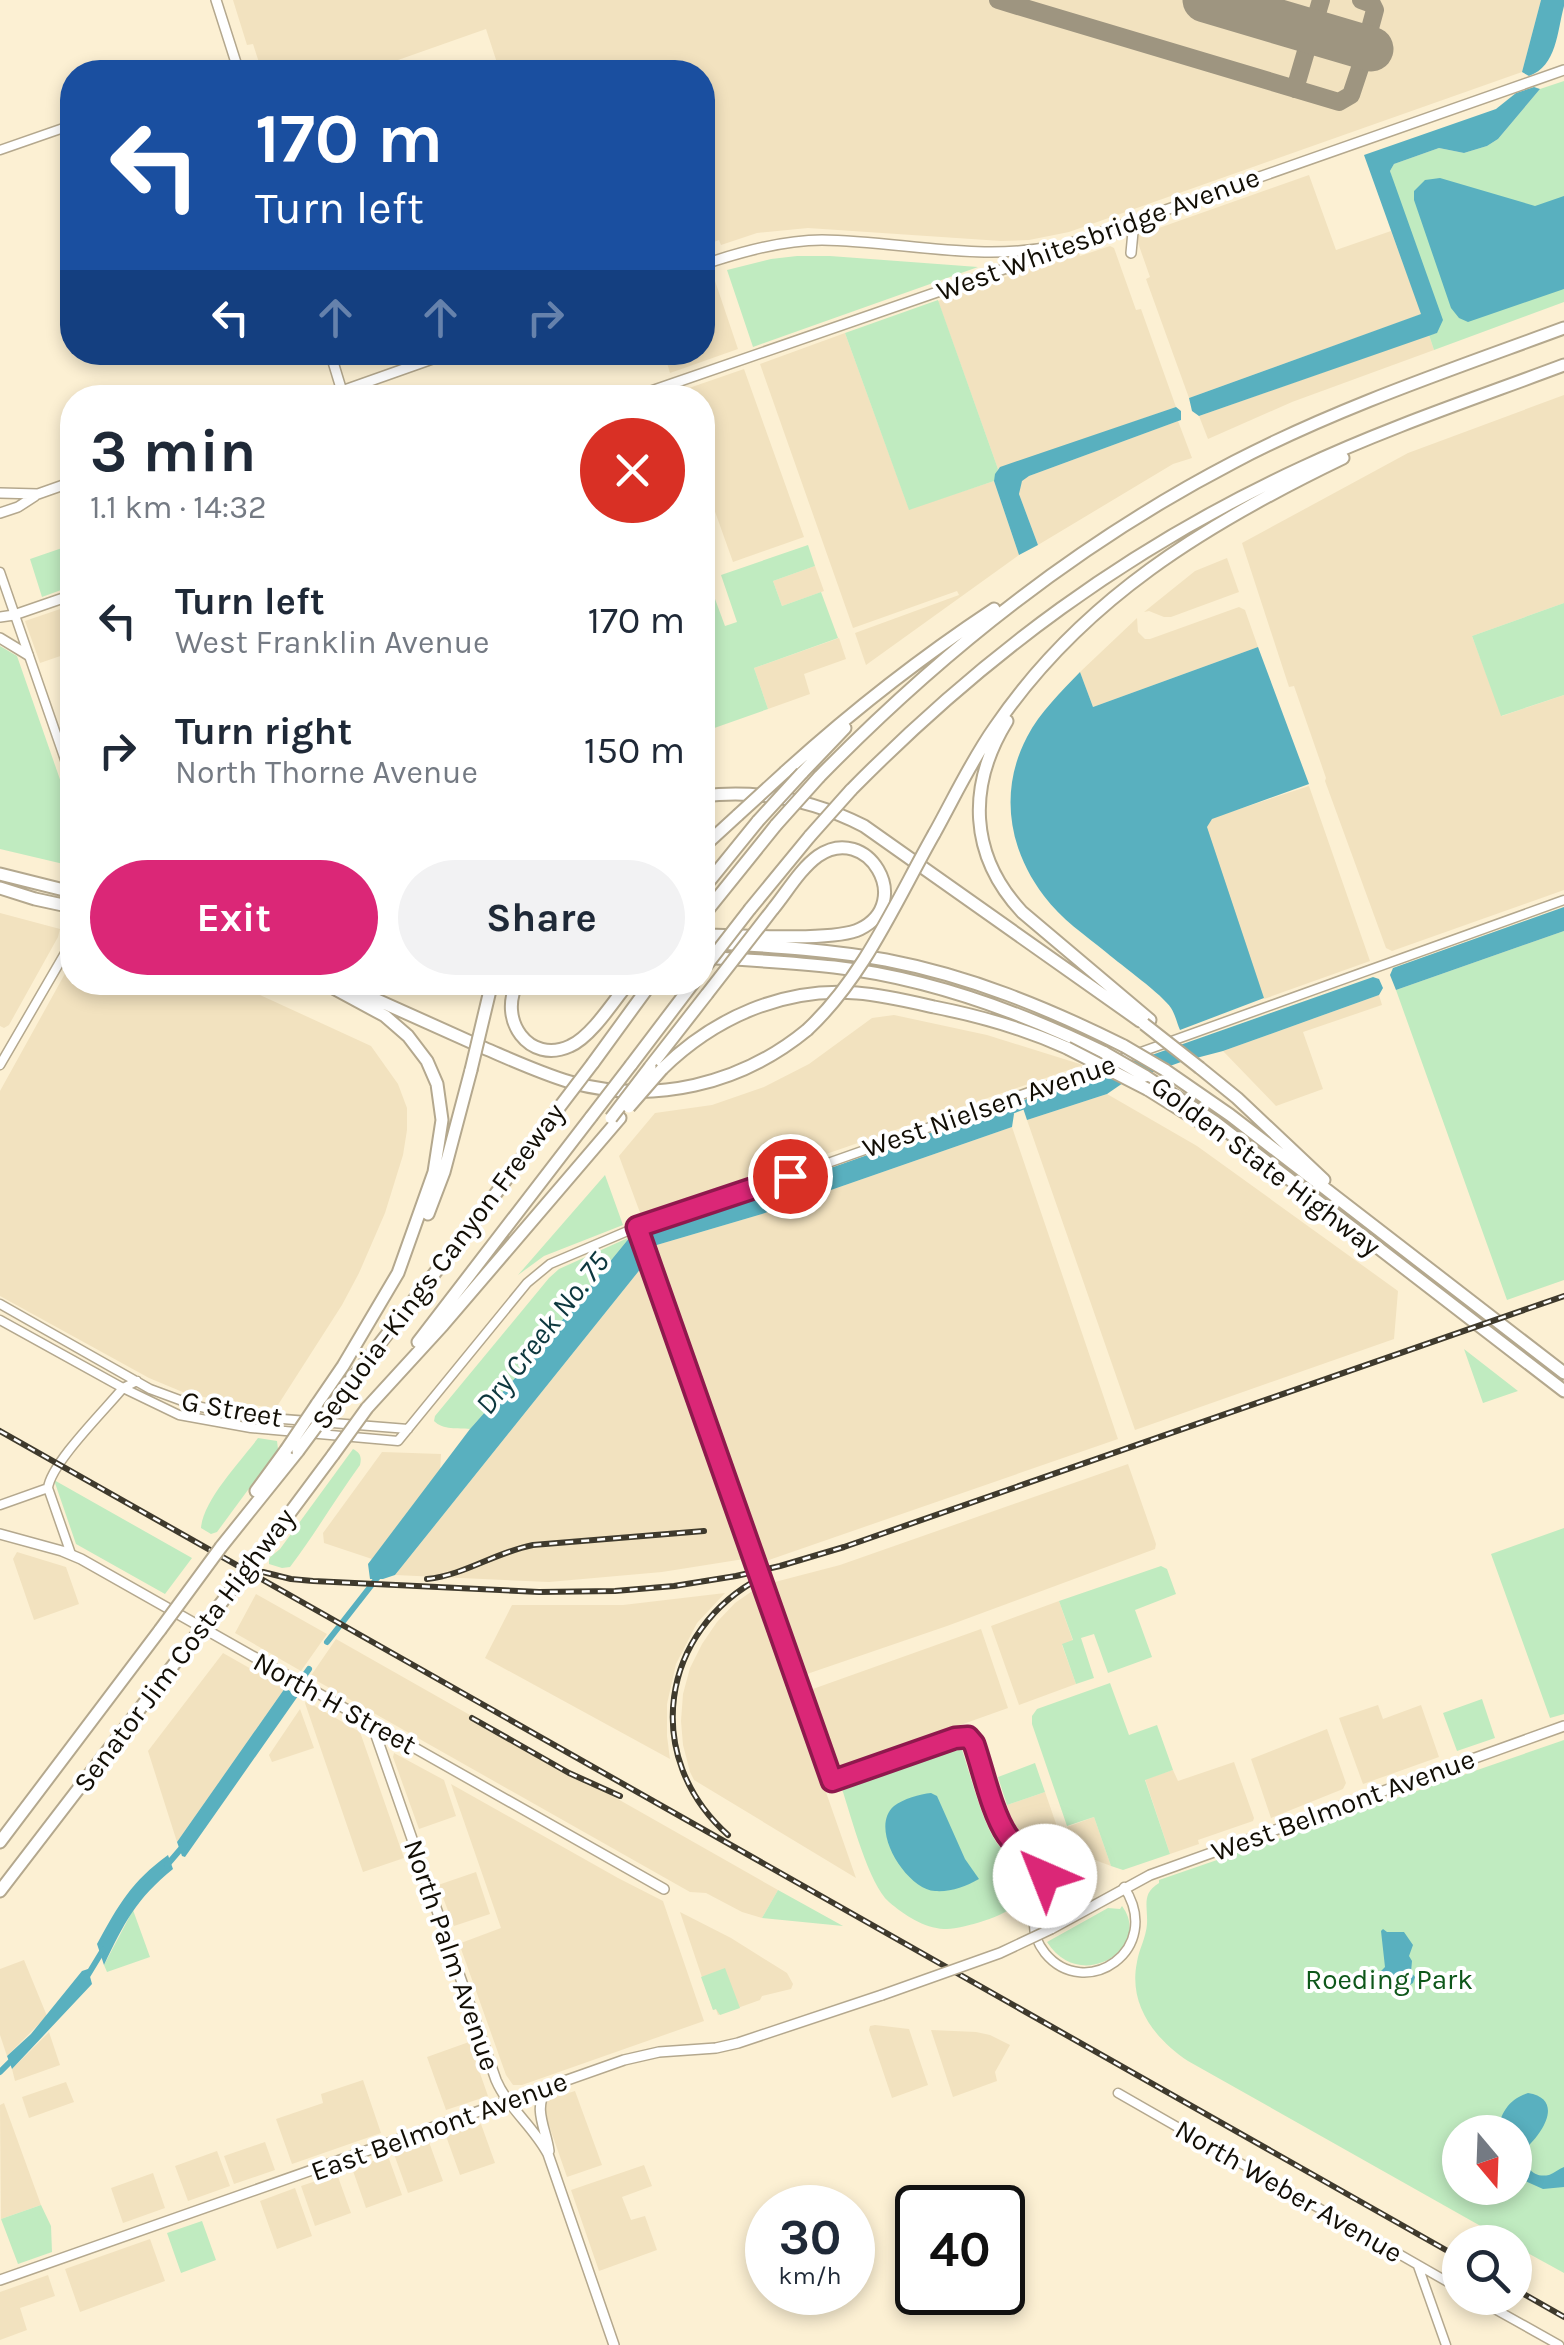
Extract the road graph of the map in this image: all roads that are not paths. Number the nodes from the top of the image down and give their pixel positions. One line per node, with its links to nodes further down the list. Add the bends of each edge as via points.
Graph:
1 (216, 0): 2 (main road)
2 (235, 60)
3 (1564, 70): 6 (main road, West Whitesbridge Avenue)
4 (60, 129): 5 (street)
5 (0, 150)
6 (1134, 221): 7 (main road, West Whitesbridge Avenue); 8 (main road)
7 (1069, 244): 9 (main road, via 980,253 820,240); 14 (main road, West Whitesbridge Avenue)
8 (1131, 253)
9 (715, 261)
10 (1564, 328): 20 (highway, via 1351,408 1235,461)
11 (418, 365): 13 (main road)
12 (1564, 365): 19 (highway, via 1366,440)
13 (366, 385)
14 (668, 385)
15 (60, 486): 17 (main road)
16 (0, 493): 17 (main road)
17 (38, 494): 18 (main road)
18 (0, 513)
19 (1198, 528): 22 (highway); 45 (highway, bridge, via 1105,577 932,712 851,790)
20 (1090, 548): 28 (highway); 37 (highway, bridge, via 1002,611 888,709 819,777)
21 (0, 572): 24 (street)
22 (1116, 595): 50 (highway, bridge, via 1010,705 835,1002 756,1064 682,1088 610,1090 536,1070); 57 (highway, via 1044,670 1003,727 982,781 980,828 990,866 1014,904)
23 (60, 598): 24 (main road)
24 (14, 615): 25 (main road); 27 (street)
25 (0, 617)
26 (0, 638): 27 (main road)
27 (28, 655): 29 (street)
28 (902, 673): 31 (highway, bridge); 33 (highway, bridge, via 802,773)
29 (60, 746)
30 (715, 795): 57 (highway, via 788,799 864,826)
31 (715, 836)
32 (0, 874): 35 (highway)
33 (715, 874)
34 (0, 888): 38 (highway)
35 (60, 889)
36 (1564, 900): 64 (street, West Nielsen Avenue)
37 (715, 901)
38 (60, 905)
39 (751, 937): 43 (highway, bridge)
40 (751, 937): 41 (highway, bridge, via 856,931 881,908 884,881 865,856 832,850 812,861)
41 (751, 937)
42 (751, 937): 48 (highway, bridge)
43 (715, 938)
44 (715, 939): 63 (highway, Golden State Highway, bridge, via 838,952 934,971 1061,1015 1165,1070)
45 (715, 949)
46 (60, 962): 59 (street)
47 (715, 964): 62 (highway, Golden State Highway, bridge, via 837,968 930,986 1044,1024)
48 (715, 983)
49 (346, 995): 65 (highway, via 397,1025 418,1048 442,1107 439,1149)
50 (366, 995)
51 (489, 995): 65 (highway, bridge, via 444,1172)
52 (513, 995): 53 (highway, via 515,1026 530,1043 549,1050 580,1040)
53 (618, 995)
54 (642, 995): 77 (highway, Sequoia–Kings Canyon Freeway, bridge, via 480,1215)
55 (684, 995): 73 (highway, Sequoia–Kings Canyon Freeway, bridge)
56 (705, 995): 61 (highway, bridge)
57 (1147, 1022): 63 (highway, bridge)
58 (0, 1044): 59 (street)
59 (9, 1049): 60 (street)
60 (0, 1064)
61 (656, 1068): 62 (highway, bridge, via 736,1016 830,992 979,1016); 73 (highway, bridge)
62 (1146, 1082): 72 (highway, Golden State Highway)
63 (1347, 1205): 68 (highway, Golden State Highway)
64 (638, 1229): 76 (street, West Nielsen Avenue, via 550,1264 526,1283); 86 (street, via 832,1781 968,1737 1004,1830 1046,1879 1034,1917 1039,1942 1060,1965 1085,1972 1116,1962 1136,1930 1136,1910)
65 (398, 1273): 77 (highway, bridge)
66 (0, 1304): 69 (street, G Street)
67 (0, 1320): 71 (street, G Street)
68 (1564, 1373)
69 (127, 1376): 70 (street, G Street); 71 (street)
70 (137, 1381): 71 (street); 74 (street, G Street, via 196,1406)
71 (123, 1388): 75 (street, G Street, via 180,1415); 78 (street, via 54,1470)
72 (1564, 1391)
73 (367, 1408): 88 (highway, Senator Jim Costa Highway, bridge)
74 (254, 1416): 75 (street); 76 (street, G Street)
75 (251, 1428): 76 (street, G Street, via 398,1441)
76 (408, 1429)
77 (292, 1451): 81 (highway, Sequoia–Kings Canyon Freeway)
78 (48, 1488): 79 (street); 82 (street)
79 (0, 1505)
80 (0, 1534): 82 (main road, North H Street)
81 (220, 1547): 85 (highway, Senator Jim Costa Highway, bridge)
82 (71, 1554): 83 (main road, North H Street)
83 (372, 1724): 87 (main road, North H Street); 92 (main road, North Palm Avenue)
84 (1564, 1726): 86 (main road, West Belmont Avenue)
85 (3, 1837)
86 (1124, 1887): 89 (main road, West Belmont Avenue, bridge, via 1000,1952)
87 (664, 1889)
88 (0, 1890)
89 (882, 1995): 90 (main road, East Belmont Avenue, via 749,2040 647,2054)
90 (548, 2088): 92 (main road, East Belmont Avenue); 93 (main road, via 539,2106)
91 (1118, 2093): 94 (street, North Weber Avenue)
92 (508, 2102): 93 (main road, North Palm Avenue); 96 (main road, East Belmont Avenue)
93 (550, 2160): 98 (main road, North Palm Avenue)
94 (1418, 2266): 95 (street, North Weber Avenue); 99 (street)
95 (1442, 2279)
96 (0, 2280)
97 (1506, 2315): 100 (street)
98 (614, 2345)
99 (1446, 2345)
100 (1560, 2345)

